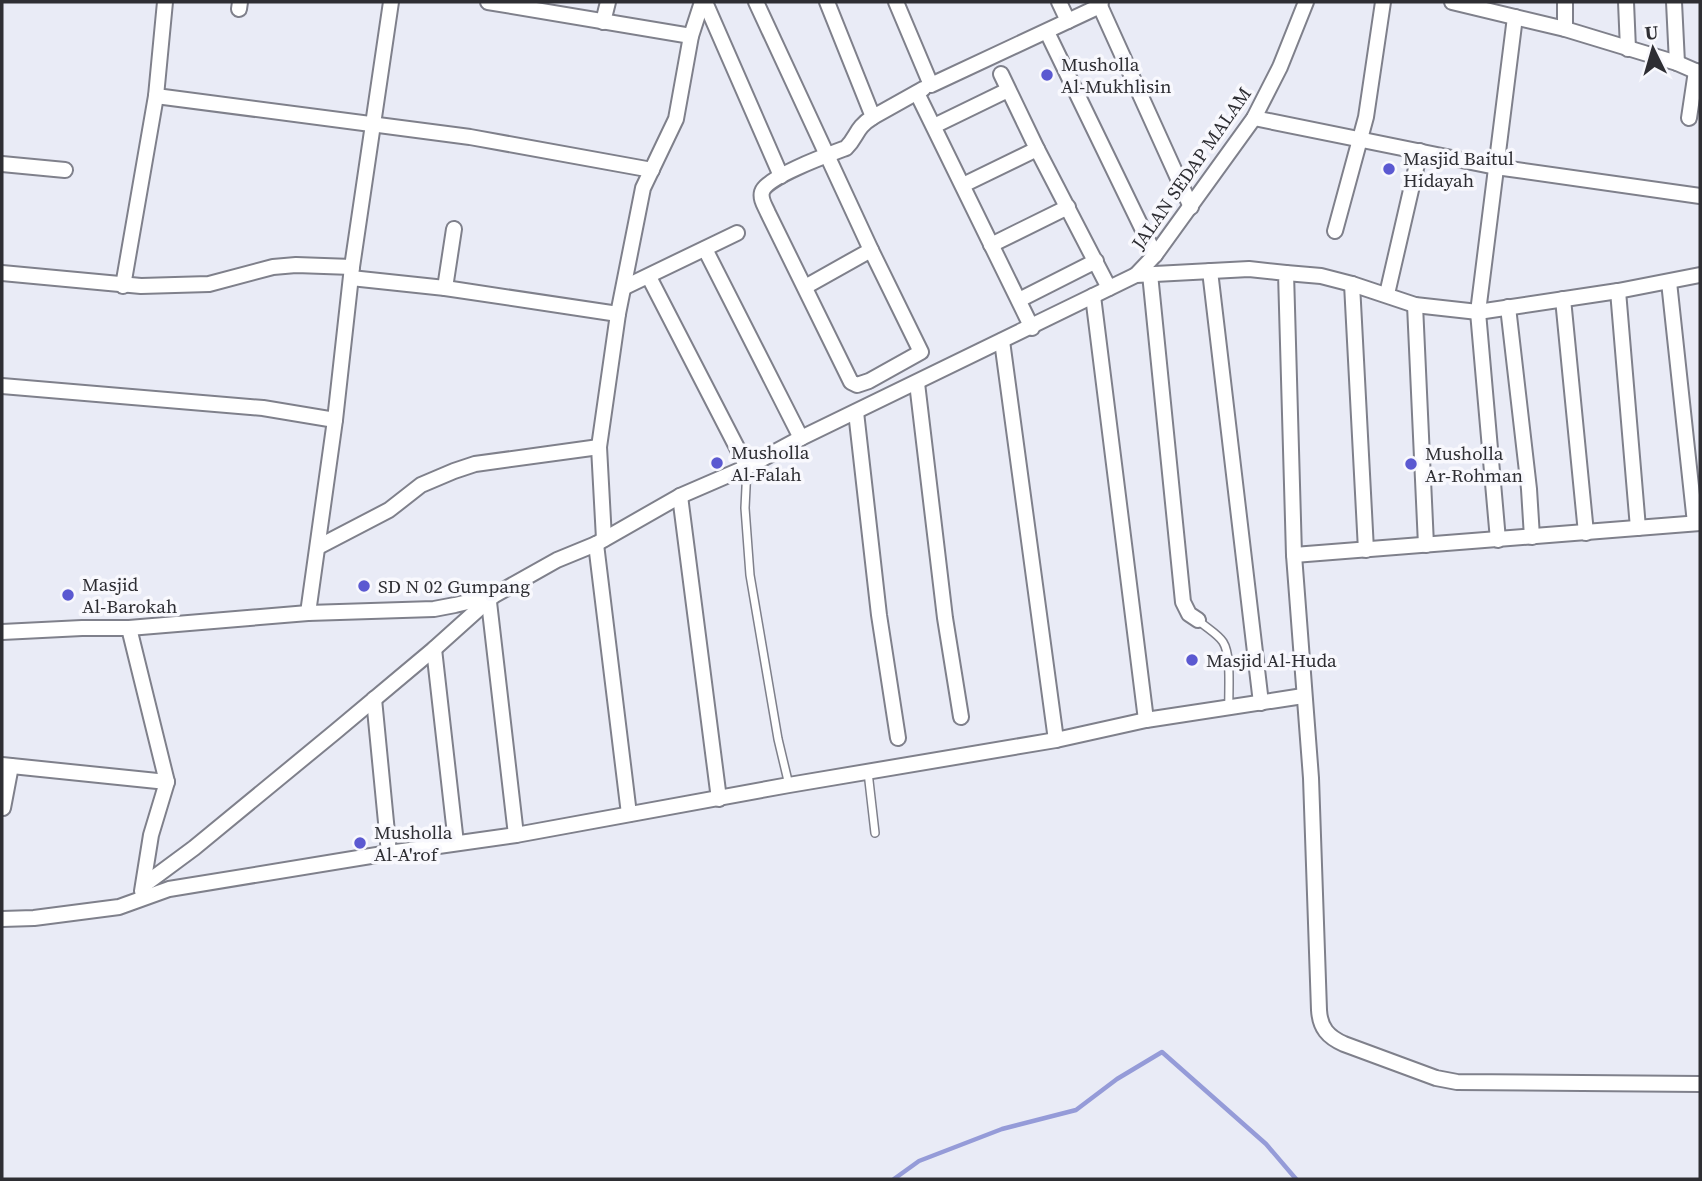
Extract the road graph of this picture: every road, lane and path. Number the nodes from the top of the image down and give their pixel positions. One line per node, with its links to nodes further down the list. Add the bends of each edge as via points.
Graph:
1 (165, 2): 30 (street)
2 (391, 2): 34 (street)
3 (488, 2): 19 (street)
4 (608, 2): 19 (street)
5 (703, 2): 22 (street); 44 (street)
6 (756, 2): 39 (street)
7 (827, 2): 31 (street)
8 (896, 2): 27 (street)
9 (1059, 2): 18 (street)
10 (1306, 2): 32 (street, JALAN SEDAP MALAM)
11 (1383, 2): 36 (street)
12 (1452, 2): 17 (street)
13 (1565, 2): 20 (street)
14 (1626, 2): 23 (street)
15 (1674, 2): 24 (street)
16 (1100, 4): 18 (street); 47 (street)
17 (1507, 11): 20 (street); 41 (street)
18 (1068, 21): 21 (street)
19 (603, 22): 22 (street)
20 (1565, 29): 23 (street)
21 (1047, 32): 27 (street); 55 (street)
22 (691, 36): 43 (street, via 676,119)
23 (1628, 49): 24 (street)
24 (1677, 63): 25 (street)
25 (1698, 72): 33 (street)
26 (1001, 74): 28 (street)
27 (931, 85): 29 (street)
28 (1008, 90): 35 (street); 37 (street)
29 (917, 93): 31 (street); 35 (street)
30 (156, 96): 34 (street); 66 (street)
31 (873, 117): 39 (street, via 857,130 846,148)
32 (1254, 118): 36 (street); 47 (street, JALAN SEDAP MALAM)
33 (1689, 118)
34 (372, 124): 43 (street); 59 (street)
35 (934, 126): 45 (street)
36 (1360, 139): 38 (street); 50 (street)
37 (1037, 149): 45 (street); 48 (street)
38 (1420, 151): 41 (street); 72 (street)
39 (825, 156): 44 (street); 54 (street)
40 (2, 164): 42 (street)
41 (1496, 167): 46 (street); 78 (street)
42 (65, 170)
43 (652, 170): 67 (street, via 643,188)
44 (780, 176): 68 (street, via 766,185 762,200)
45 (963, 185): 52 (street)
46 (1700, 196)
47 (1191, 206): 55 (street, JALAN SEDAP MALAM)
48 (1068, 207): 52 (street); 56 (street)
49 (454, 229): 69 (street)
50 (1335, 231)
51 (737, 233): 53 (street)
52 (991, 245): 75 (street)
53 (705, 249): 63 (street); 88 (street)
54 (871, 250): 68 (street); 82 (street, via 921,348 917,356)
55 (1155, 255): 61 (street, JALAN SEDAP MALAM)
56 (1096, 261): 70 (street); 75 (street)
57 (1210, 271): 60 (street); 61 (street); 110 (street)
58 (2, 273): 66 (street)
59 (351, 273): 66 (street, via 296,265 209,284); 69 (street); 87 (street)
60 (1286, 273): 65 (street); 101 (street)
61 (1143, 275): 70 (street); 104 (street, via 1183,602)
62 (1700, 275): 64 (street)
63 (649, 277): 67 (street); 90 (street)
64 (1669, 282): 71 (street); 92 (street)
65 (1352, 284): 72 (street); 100 (street)
66 (123, 286)
67 (625, 287): 79 (street)
68 (805, 287): 82 (street, via 851,382 857,385)
69 (445, 288): 79 (street)
70 (1109, 288): 73 (street)
71 (1618, 291): 74 (street); 93 (street)
72 (1387, 294): 76 (street)
73 (1093, 296): 80 (street); 113 (street)
74 (1563, 299): 77 (street); 94 (street)
75 (1019, 300): 80 (street)
76 (1415, 305): 78 (street); 98 (street)
77 (1508, 307): 78 (street); 95 (street)
78 (1478, 312): 96 (street)
79 (618, 314): 89 (street)
80 (1031, 328): 81 (street)
81 (1002, 341): 83 (street); 115 (street)
82 (892, 369): 85 (street)
83 (917, 383): 85 (street); 112 (street)
84 (2, 386): 87 (street, via 263,408)
85 (902, 389): 86 (street)
86 (856, 412): 88 (street); 114 (street)
87 (335, 420): 99 (street)
88 (801, 438): 90 (street)
89 (599, 447): 97 (street); 99 (street, via 454,471 421,485 389,510)
90 (747, 467): 91 (street); 119 (lane, via 750,575)
91 (680, 496): 97 (street); 120 (street)
92 (1698, 523): 93 (street)
93 (1638, 528): 94 (street)
94 (1586, 533): 95 (street)
95 (1532, 537): 96 (street)
96 (1498, 540): 98 (street)
97 (600, 542): 102 (street, via 557,560); 122 (street)
98 (1426, 545): 100 (street)
99 (318, 547): 103 (street)
100 (1366, 550): 101 (street)
101 (1294, 555): 108 (street)
102 (491, 599): 103 (street, via 434,608); 107 (street); 124 (street)
103 (308, 613): 105 (street)
104 (1198, 620): 111 (lane, via 1225,646)
105 (129, 628): 106 (street); 118 (street)
106 (2, 632)
107 (434, 649): 109 (street); 125 (street)
108 (1303, 696): 110 (street); 130 (street, via 1311,778 1319,1021 1332,1039 1457,1082)
109 (374, 699): 126 (street); 127 (street)
110 (1261, 703): 111 (street)
111 (1229, 708): 113 (street)
112 (961, 717)
113 (1146, 720): 115 (street)
114 (898, 738)
115 (1056, 740): 117 (street)
116 (6, 766): 118 (street); 121 (street)
117 (868, 772): 119 (street); 123 (lane)
118 (167, 782): 127 (street, via 153,824)
119 (789, 785): 120 (street)
120 (719, 799): 122 (street)
121 (3, 808)
122 (629, 814): 124 (street)
123 (875, 833)
124 (516, 835): 125 (street)
125 (456, 843): 126 (street)
126 (389, 853): 128 (street, via 169,889)
127 (144, 885): 128 (street)
128 (141, 900): 129 (street, via 98,911)
129 (2, 919)
130 (1700, 1084)

